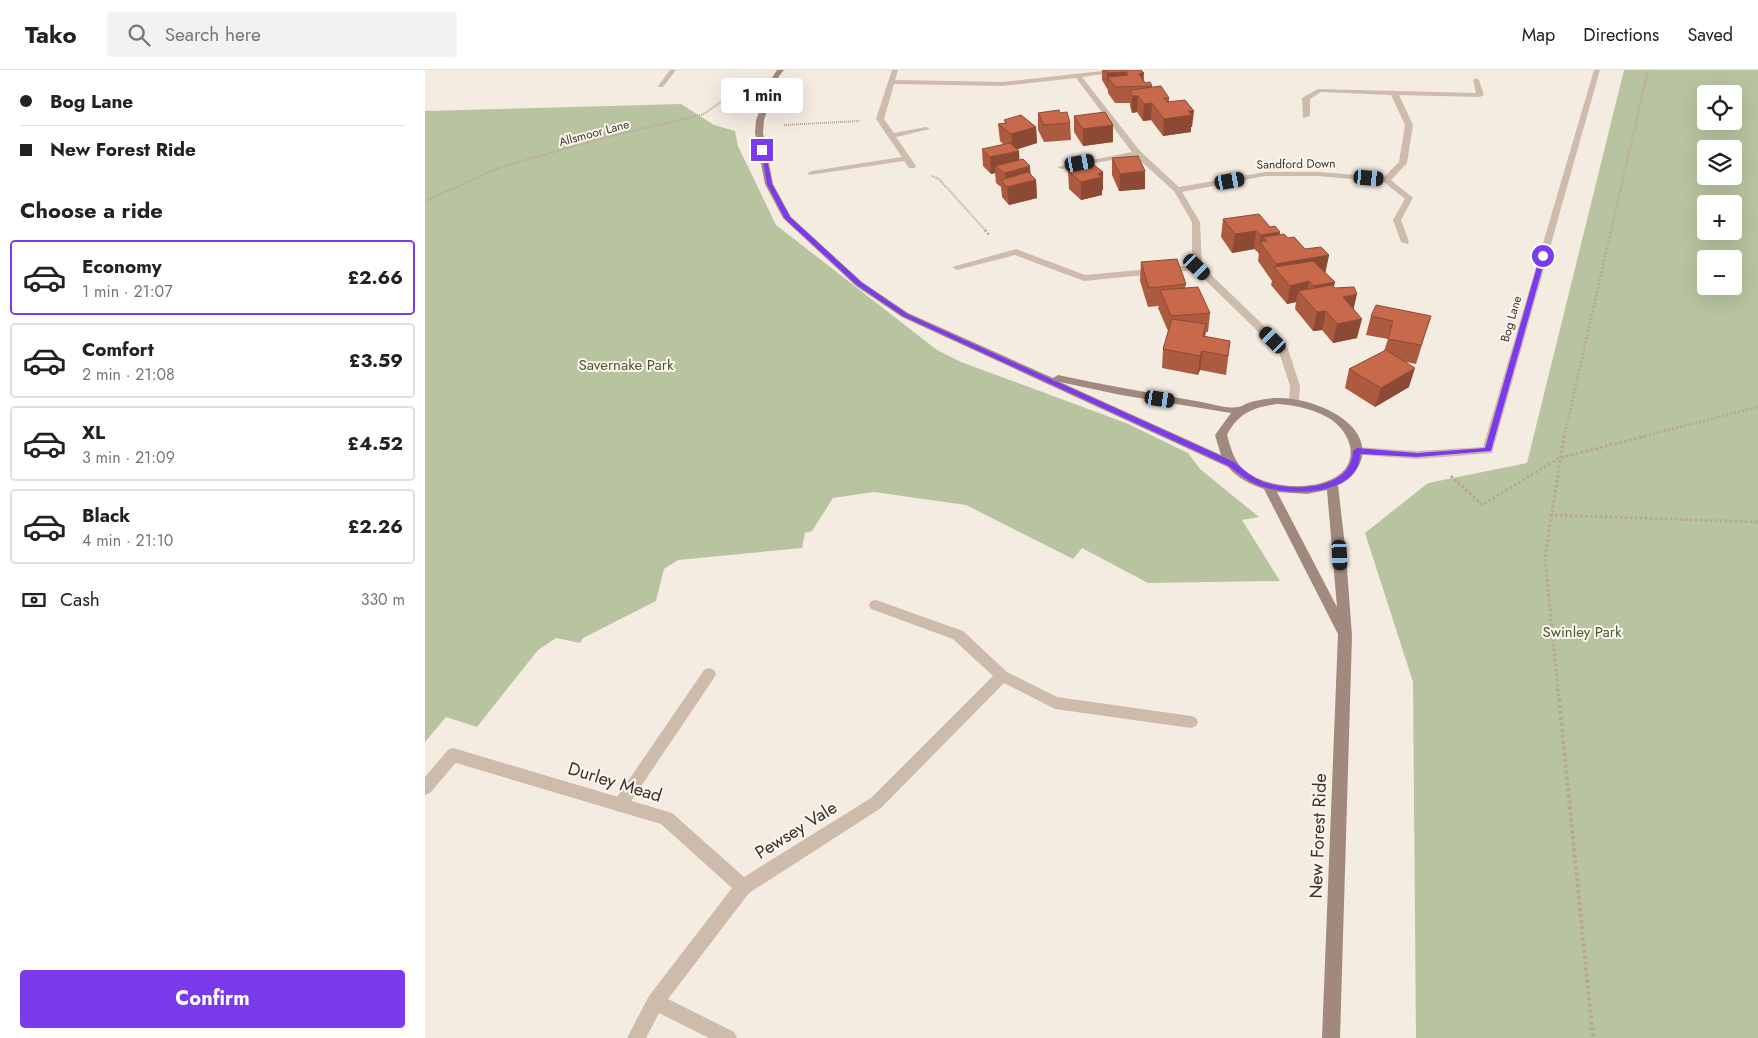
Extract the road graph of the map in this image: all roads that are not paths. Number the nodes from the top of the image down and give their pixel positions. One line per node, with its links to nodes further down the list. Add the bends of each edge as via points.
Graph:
1 (673, 70): 9 (street)
2 (781, 70): 22 (main road, via 760,120 759,133 769,184 787,218 859,284 905,315)
3 (895, 70): 8 (street)
4 (1129, 70): 6 (street)
5 (1597, 70): 25 (street, Bog Lane, via 1488,450 1417,455)
6 (1079, 76): 8 (street, via 1001,84); 14 (street)
7 (1476, 80): 10 (street, via 1480,95)
8 (892, 82): 13 (street, via 881,119)
9 (661, 86)
10 (1394, 93): 11 (street, via 1321,90 1306,98); 17 (street, via 1409,125 1403,163)
11 (1306, 116)
12 (926, 129): 13 (street)
13 (892, 136): 16 (street, via 910,162)
14 (1137, 153): 15 (street); 18 (street)
15 (1061, 167)
16 (812, 173)
17 (1386, 180): 18 (street, Sandford Down, via 1318,174 1265,174); 19 (street, via 1409,198 1397,220)
18 (1177, 190): 21 (street, via 1196,222)
19 (1405, 242)
20 (957, 267): 21 (street, via 1015,252 1084,278)
21 (1197, 267): 23 (street, via 1284,351 1295,386)
22 (1033, 373): 24 (main road); 26 (main road)
23 (1294, 401): 24 (main road, via 1256,404); 25 (main road, via 1336,418 1350,431)
24 (1238, 412): 26 (main road, via 1228,420 1221,435)
25 (1357, 451): 27 (main road, via 1348,473)
26 (1232, 464): 28 (main road, via 1248,477)
27 (1332, 484): 28 (main road, via 1310,490 1286,490); 30 (main road, New Forest Ride)
28 (1268, 485): 30 (main road, New Forest Ride)
29 (875, 605): 32 (street, via 958,635)
30 (1345, 636): 40 (main road, New Forest Ride)
31 (709, 674): 35 (street)
32 (1003, 676): 33 (street, via 1055,703); 36 (street, Pewsey Vale, via 877,803)
33 (1191, 722)
34 (425, 788): 35 (street, Durley Mead, via 453,754)
35 (620, 804): 36 (street, Durley Mead, via 666,818)
36 (743, 887): 37 (street, Pewsey Vale)
37 (655, 1002): 38 (street, Pewsey Vale); 39 (street)
38 (636, 1038)
39 (728, 1038)
40 (1331, 1038)

